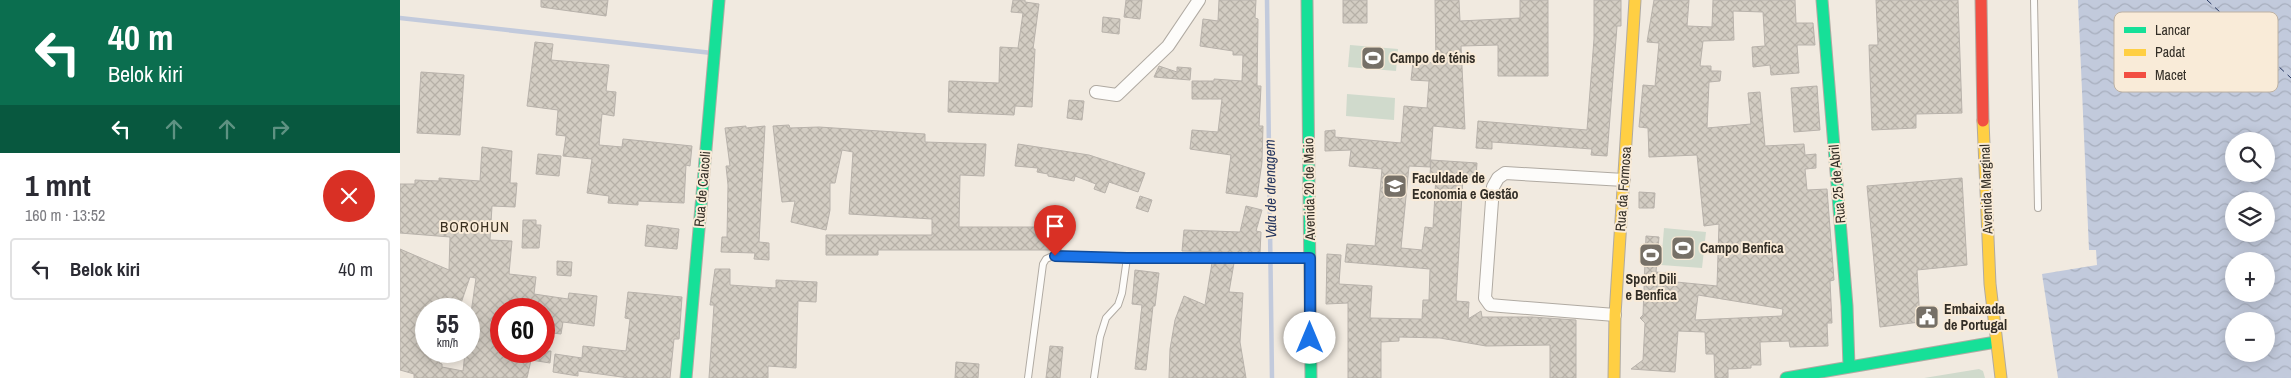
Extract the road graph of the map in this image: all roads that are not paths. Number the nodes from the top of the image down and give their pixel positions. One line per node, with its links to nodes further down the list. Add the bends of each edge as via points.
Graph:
1 (719, 0): 16 (main road, Rua de Caicoli)
2 (1198, 0): 8 (street, via 1168,46 1117,95)
3 (1307, 0): 12 (main road, Avenida 20 de Maio)
4 (1635, 0): 9 (main road, Rua da Formosa)
5 (1822, 0): 15 (main road, Rua 25 de Abril)
6 (1981, 0): 14 (main road, Avenida Marginal, via 1985,167)
7 (2034, 0): 10 (lane)
8 (1096, 92)
9 (1624, 180): 13 (main road, Rua da Formosa); 13 (street, via 1505,173 1498,178 1494,187 1485,298 1495,306)
10 (2038, 208)
11 (1127, 258): 12 (lane); 17 (lane, via 1055,256 1046,259); 18 (lane, via 1118,305 1106,318 1100,337)
12 (1310, 258): 19 (main road, Avenida 20 de Maio)
13 (1615, 315): 20 (main road, Rua da Formosa)
14 (1996, 342): 15 (main road); 22 (main road, Avenida Marginal)
15 (1850, 370): 21 (main road)
16 (686, 378)
17 (1028, 378)
18 (1094, 378)
19 (1310, 378)
20 (1614, 378)
21 (1786, 378)
22 (2001, 378)

